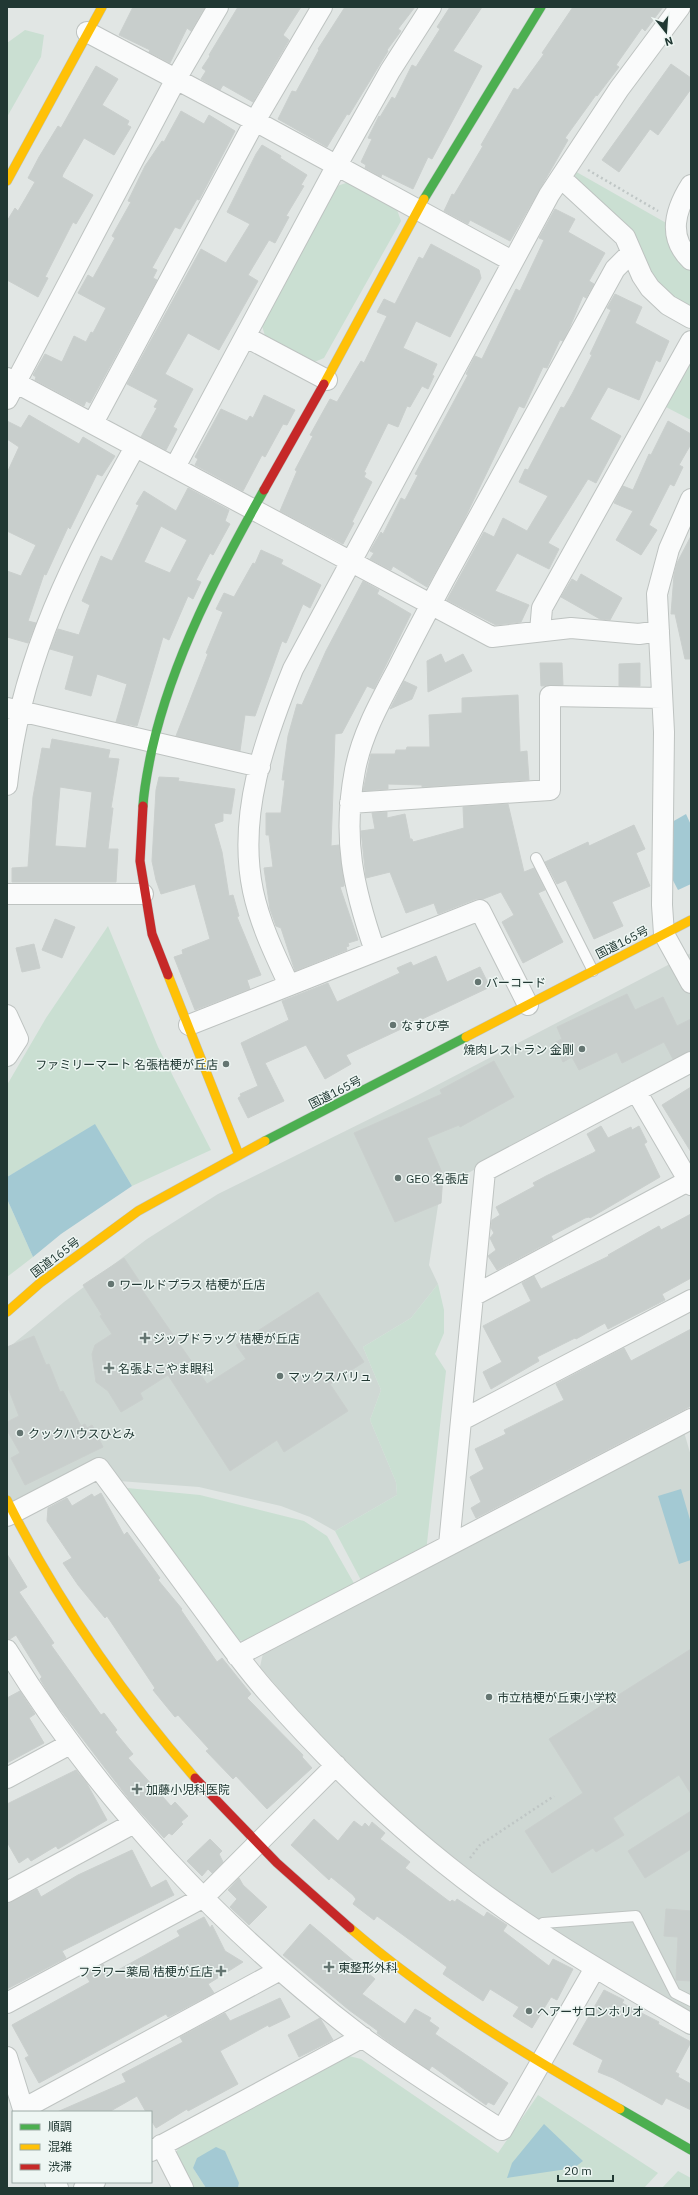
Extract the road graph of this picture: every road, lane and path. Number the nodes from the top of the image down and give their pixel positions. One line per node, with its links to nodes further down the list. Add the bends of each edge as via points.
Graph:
1 (102, 7): 7 (main road)
2 (218, 7): 8 (street)
3 (322, 7): 9 (street)
4 (431, 7): 11 (street, via 390,72)
5 (541, 7): 15 (main road)
6 (680, 7): 10 (street)
7 (87, 32): 8 (street); 13 (main road)
8 (176, 79): 9 (street); 24 (street)
9 (255, 121): 11 (street); 25 (street)
10 (570, 160): 12 (street); 16 (path)
11 (337, 165): 15 (street); 21 (street)
12 (561, 178): 17 (street, via 625,237); 19 (street)
13 (7, 181)
14 (691, 185): 16 (street, via 682,199)
15 (418, 209): 19 (street); 23 (main road)
16 (676, 221): 18 (street, via 678,243)
17 (631, 253): 20 (street, via 650,288 668,305); 31 (street, via 615,270)
18 (691, 260)
19 (512, 261): 30 (street)
20 (691, 318)
21 (246, 337): 23 (street); 27 (street)
22 (691, 342): 32 (street, via 542,608)
23 (327, 380): 29 (main road)
24 (10, 386): 25 (street)
25 (93, 423): 26 (street)
26 (135, 448): 27 (street); 35 (street, via 93,523 60,591)
27 (175, 467): 29 (street)
28 (691, 499): 33 (street, via 675,534 662,573 657,594)
29 (253, 509): 30 (street); 36 (main road, via 189,634 168,691)
30 (350, 562): 31 (street); 37 (street, via 293,669 269,733)
31 (430, 606): 32 (street, via 492,637); 39 (street, via 365,734 355,768)
32 (540, 631): 33 (street, via 571,628 639,634)
33 (659, 631): 34 (street)
34 (662, 698): 39 (street, via 550,696 550,790); 44 (street)
35 (13, 709): 36 (street); 38 (street)
36 (153, 743): 37 (street); 42 (main road, via 139,837)
37 (260, 767): 48 (street, via 251,807 250,869 258,911)
38 (7, 785)
39 (350, 803): 45 (street, via 349,848 355,888)
40 (536, 858): 46 (lane)
41 (7, 894): 42 (street)
42 (143, 894): 51 (main road, via 152,934)
43 (691, 920): 44 (main road, 国道165号)
44 (664, 934): 46 (main road, 国道165号); 47 (street)
45 (375, 951): 48 (street); 49 (street, via 480,910)
46 (593, 971): 49 (main road, 国道165号)
47 (691, 983)
48 (289, 985): 51 (street)
49 (528, 1005): 55 (main road, 国道165号)
50 (7, 1015): 52 (street, via 18,1039)
51 (189, 1025): 55 (main road)
52 (7, 1056)
53 (691, 1062): 54 (street)
54 (636, 1091): 56 (street); 57 (street, via 485,1171)
55 (239, 1155): 59 (main road, 国道165号, via 138,1211 40,1283)
56 (690, 1183): 57 (street)
57 (474, 1296): 61 (street)
58 (691, 1300): 61 (street)
59 (7, 1312)
60 (691, 1419): 63 (street)
61 (462, 1420): 63 (street)
62 (9, 1510): 65 (street, via 99,1468); 71 (main road, via 108,1669 174,1754)
63 (449, 1545): 65 (street)
64 (7, 1650): 66 (street)
65 (237, 1656): 67 (street)
66 (70, 1744): 68 (street); 70 (street)
67 (336, 1765): 71 (street); 75 (street, via 413,1837)
68 (7, 1778)
69 (554, 1796): 72 (path, via 480,1845)
70 (134, 1823): 73 (street); 74 (street)
71 (258, 1844): 74 (street); 83 (main road, via 321,1903 394,1964 494,2033)
72 (474, 1854)
73 (7, 1892)
74 (204, 1896): 77 (street, via 214,1910); 79 (street)
75 (534, 1929): 76 (street); 78 (lane, via 543,1922 636,1916 675,1993)
76 (595, 1968): 80 (street); 83 (street)
77 (280, 1970): 81 (street); 84 (street)
78 (691, 2002)
79 (7, 2003)
80 (691, 2024)
81 (363, 2037): 83 (street, via 502,2130); 85 (street)
82 (7, 2057): 84 (street)
83 (542, 2062): 86 (main road)
84 (24, 2110)
85 (156, 2148): 89 (street)
86 (691, 2150)
87 (93, 2183): 88 (street)
88 (84, 2188)
89 (183, 2188)

